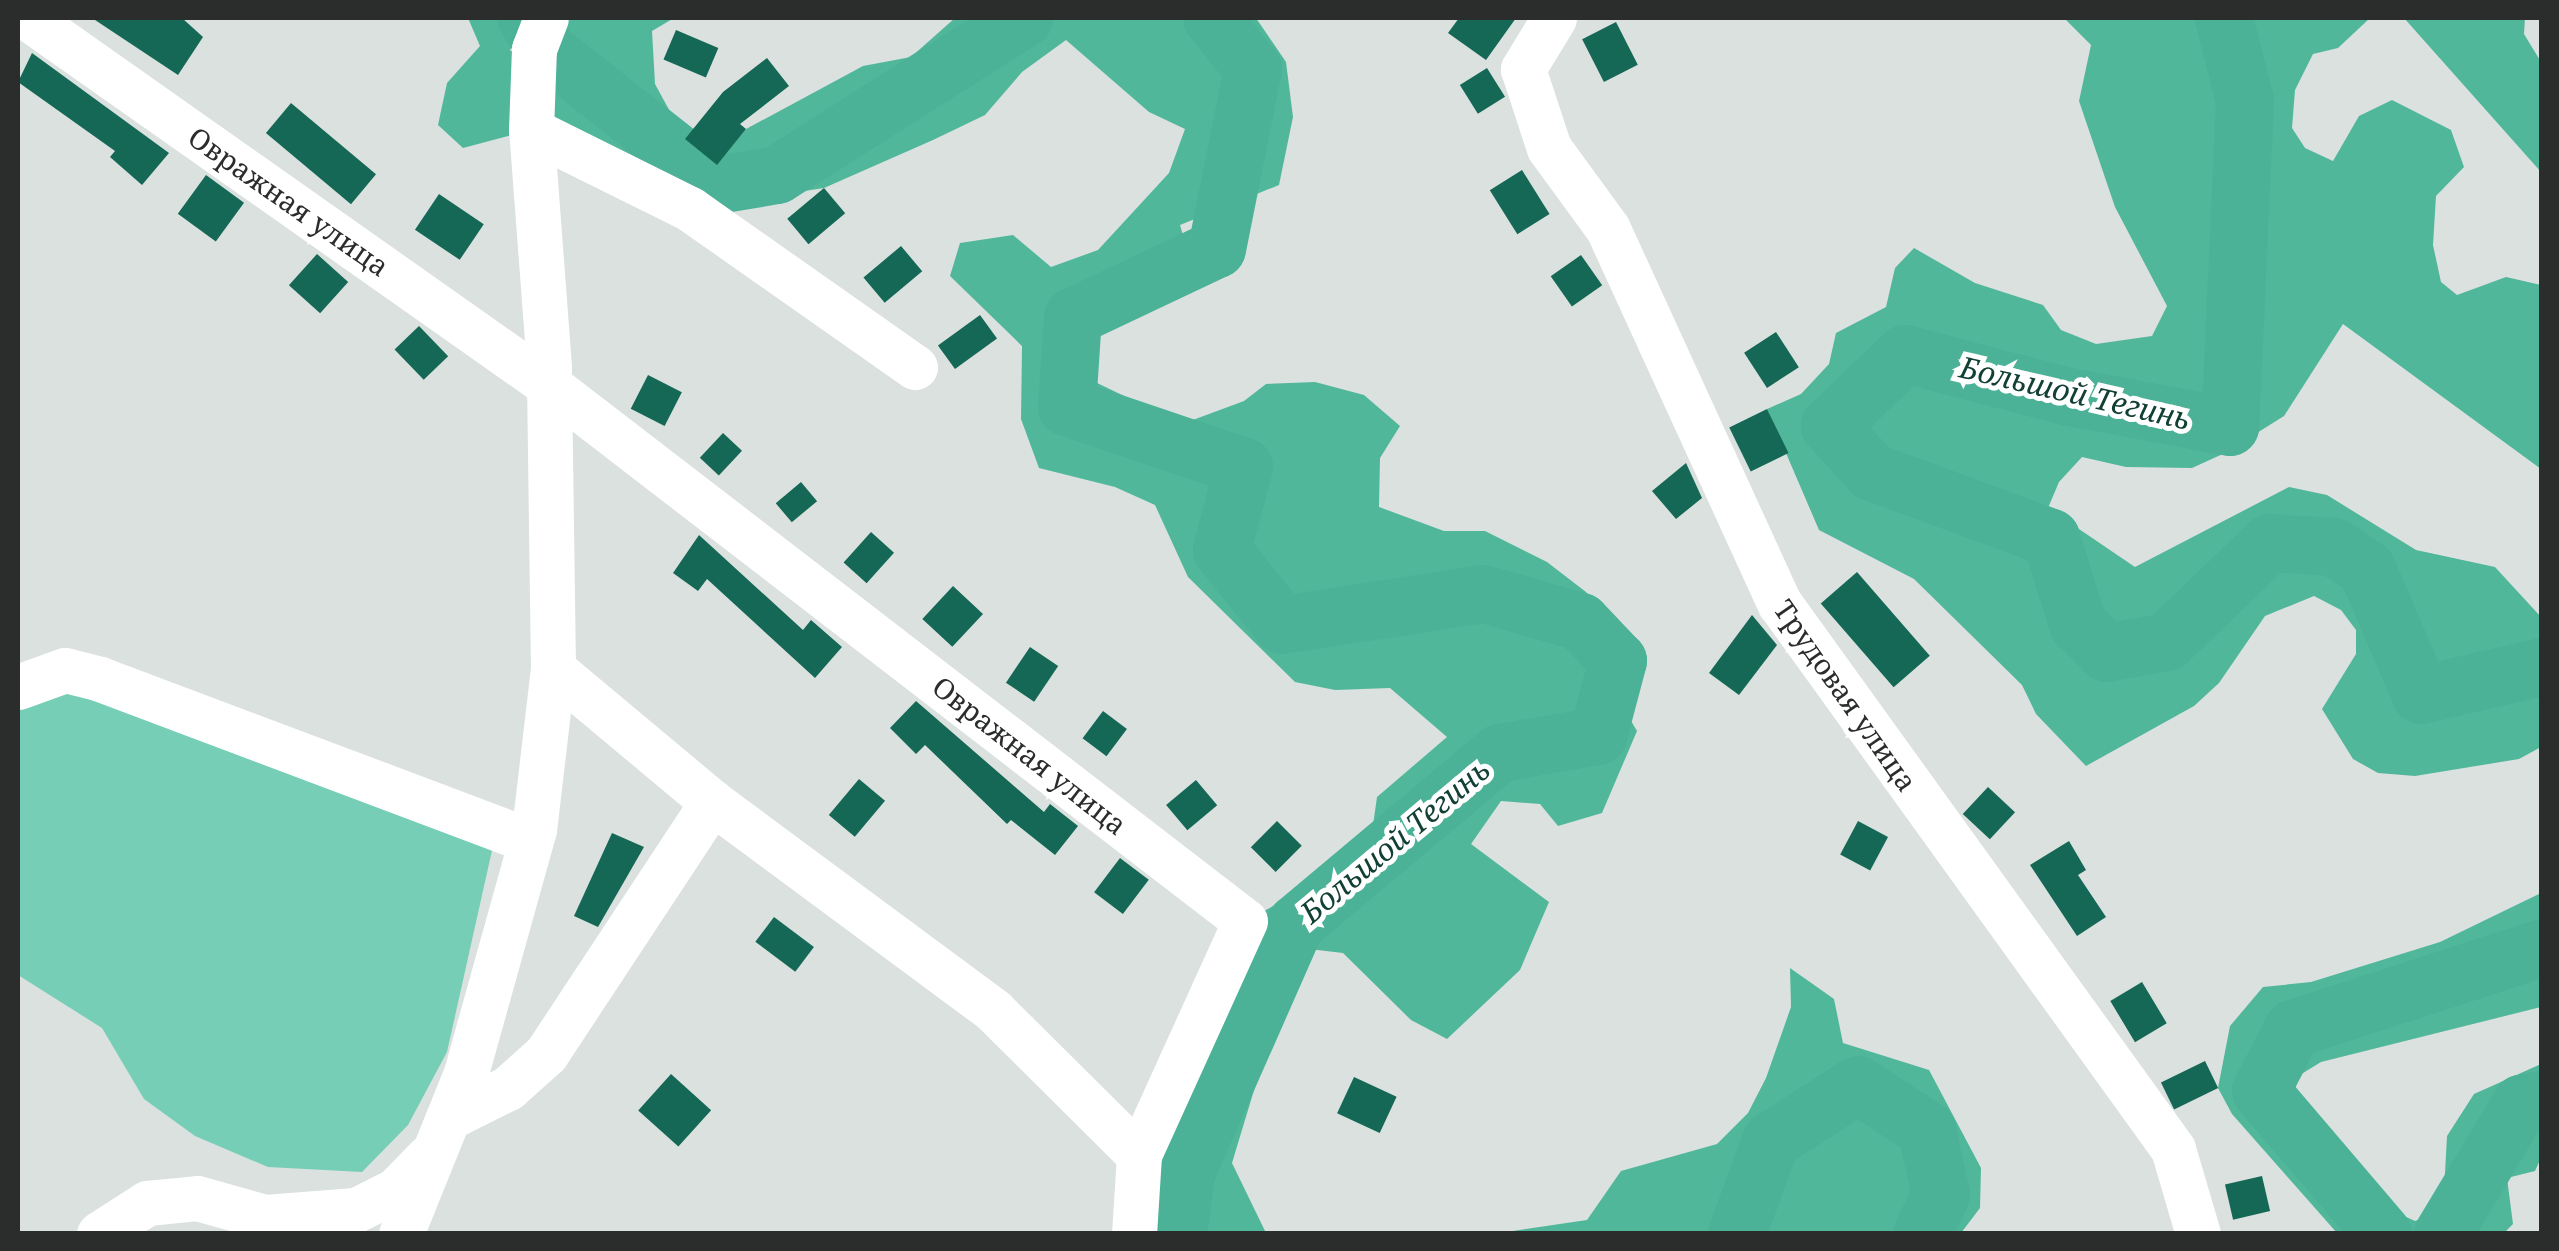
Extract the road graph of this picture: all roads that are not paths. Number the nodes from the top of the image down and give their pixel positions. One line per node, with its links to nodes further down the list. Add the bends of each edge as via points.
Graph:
1 (28, 18): 6 (street, Овражная улица)
2 (1554, 18): 18 (street, Трудовая улица, via 1523,69 1549,148 1608,229 1780,604 2173,1149)
3 (540, 33): 4 (street)
4 (531, 130): 5 (street, via 690,209); 6 (street)
5 (915, 367)
6 (549, 385): 7 (street); 12 (street, Овражная улица, via 1245,921)
7 (553, 670): 9 (street); 10 (street)
8 (18, 686): 10 (street, via 65,670 100,679)
9 (712, 802): 11 (street, via 546,1054); 12 (street, via 994,1011)
10 (531, 841): 11 (street)
11 (448, 1127): 13 (street, via 378,1202); 15 (street); 16 (street)
12 (1139, 1155): 17 (street, Овражная улица)
13 (275, 1225): 14 (street, via 196,1198 124,1212)
14 (99, 1234)
15 (386, 1234)
16 (401, 1234)
17 (1134, 1234)
18 (2198, 1234)

